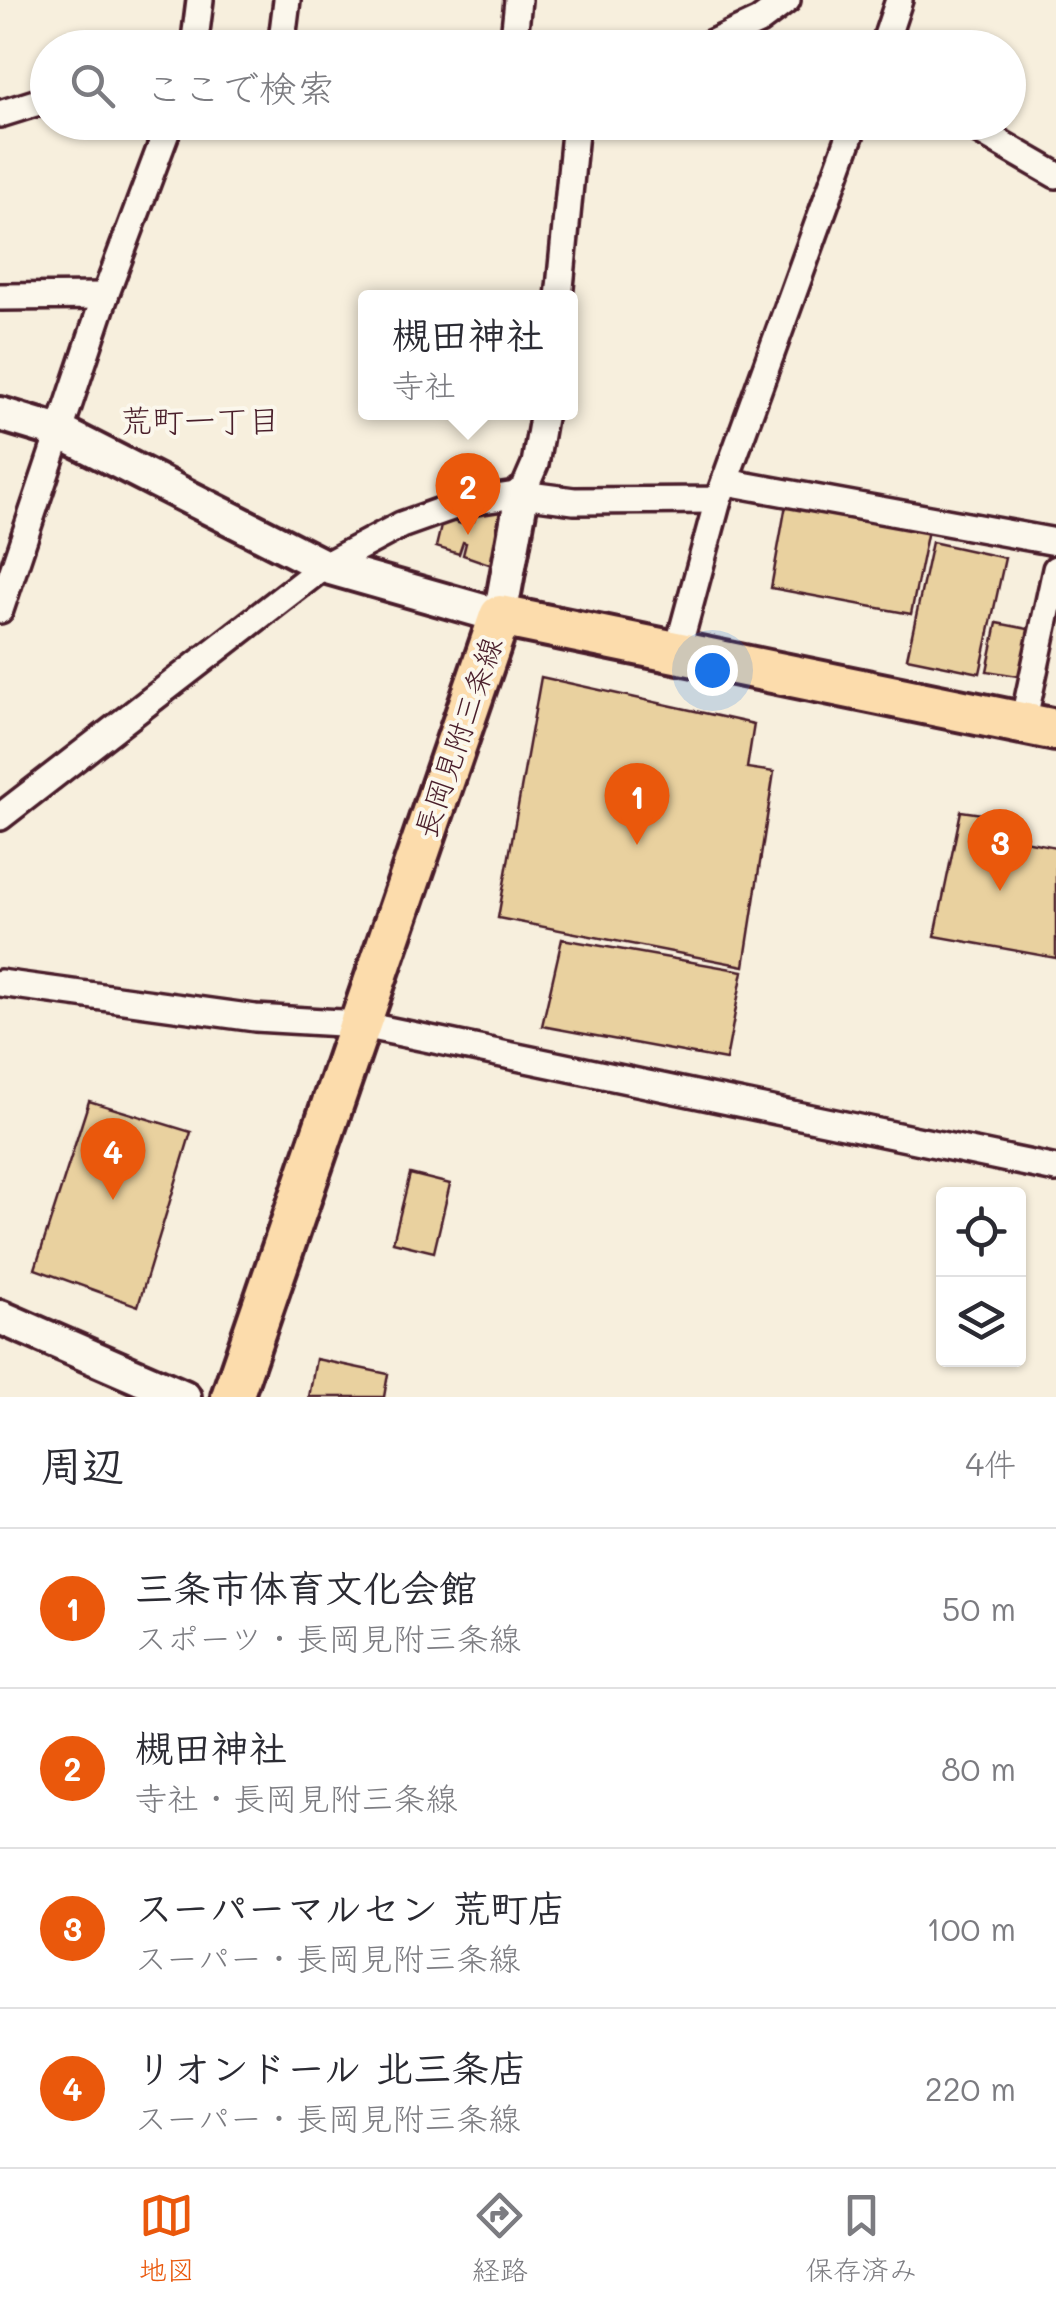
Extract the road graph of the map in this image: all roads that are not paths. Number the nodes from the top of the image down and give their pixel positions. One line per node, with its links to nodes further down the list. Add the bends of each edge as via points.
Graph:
1 (200, 0): 6 (street)
2 (287, 0): 7 (street)
3 (518, 0): 8 (street)
4 (787, 0): 9 (street)
5 (899, 0): 10 (street)
6 (196, 30)
7 (283, 30)
8 (515, 30)
9 (740, 30)
10 (889, 30)
11 (30, 104): 12 (street)
12 (0, 114)
13 (163, 140): 19 (street)
14 (574, 140): 18 (street)
15 (849, 140): 24 (street)
16 (995, 140): 17 (street)
17 (1056, 175)
18 (561, 290)
19 (105, 296): 20 (street); 23 (street)
20 (0, 297)
21 (0, 414): 23 (street)
22 (543, 420): 25 (street)
23 (60, 432): 27 (street); 29 (street)
24 (722, 491): 25 (street, via 574,500); 26 (street); 31 (street)
25 (522, 494): 27 (street, via 464,503 402,525); 30 (street)
26 (1056, 542)
27 (324, 566): 30 (street); 33 (street)
28 (1056, 570): 32 (street)
29 (0, 610)
30 (500, 616): 31 (main road, 長岡見附三条線); 35 (main road, 長岡見附三条線)
31 (676, 652): 32 (main road, 長岡見附三条線)
32 (1040, 726)
33 (0, 817)
34 (0, 984): 35 (street, via 255,1018)
35 (358, 1024): 36 (street); 39 (main road, 長岡見附三条線)
36 (1056, 1170)
37 (0, 1317): 38 (street)
38 (184, 1397)
39 (232, 1397)

